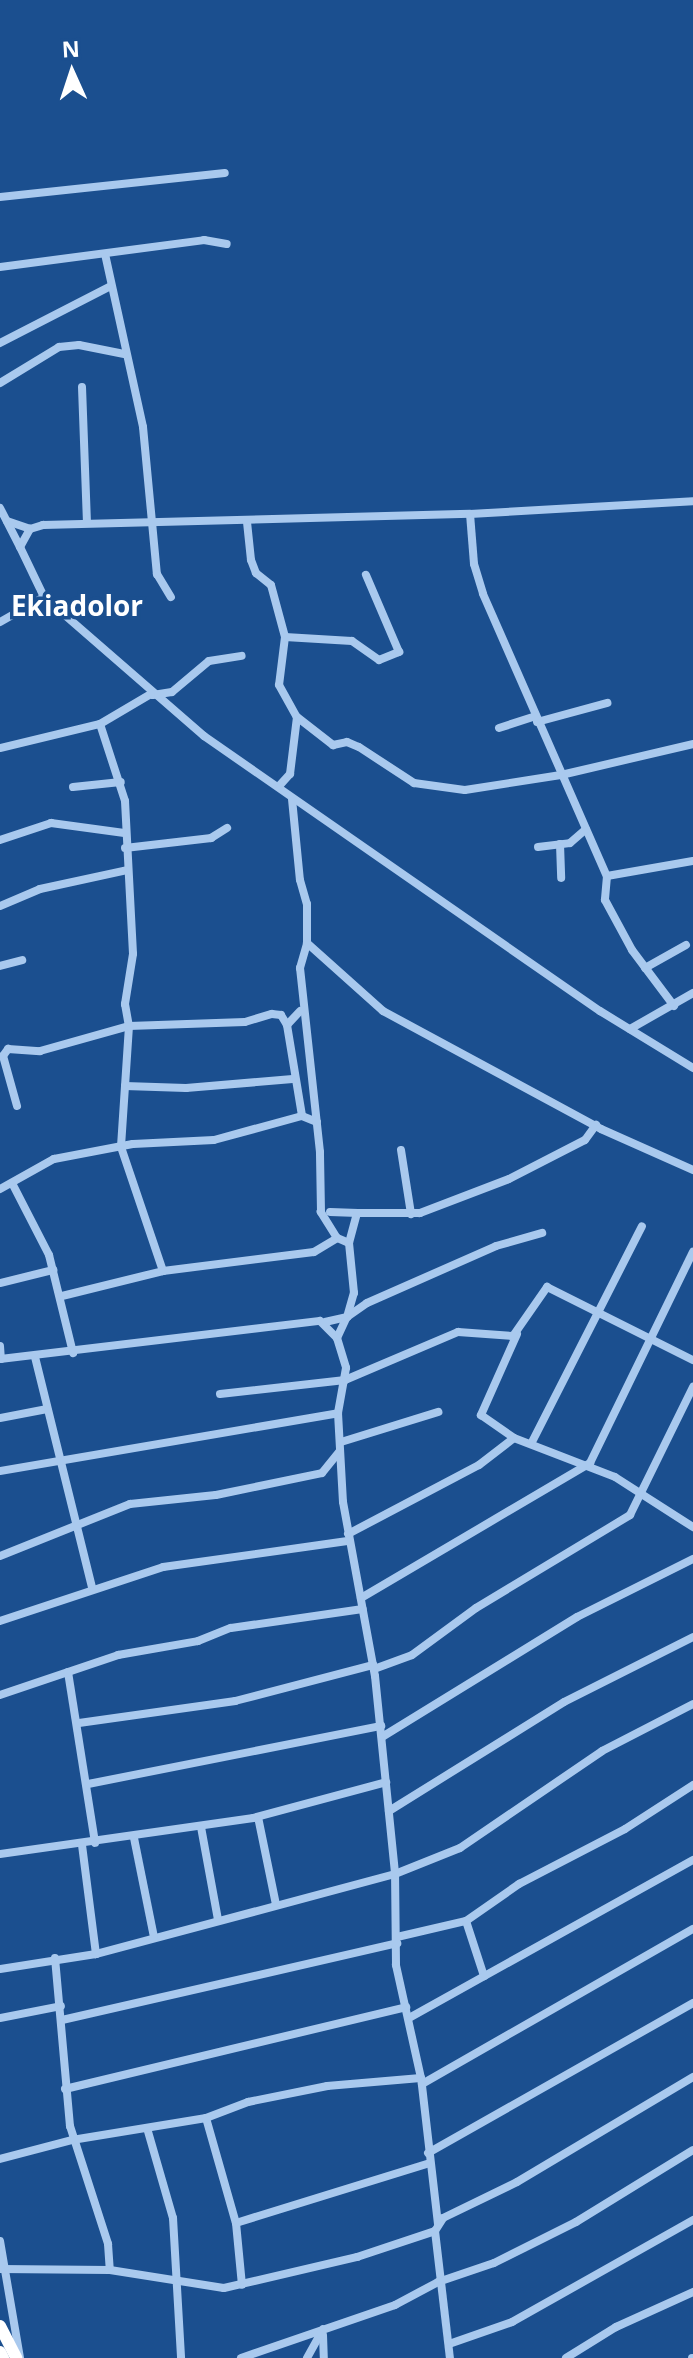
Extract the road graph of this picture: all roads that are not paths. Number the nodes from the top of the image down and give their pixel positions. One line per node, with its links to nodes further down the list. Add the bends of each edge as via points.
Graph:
1 (225, 173): 2 (street)
2 (0, 197)
3 (227, 244): 4 (street, via 204,240)
4 (105, 254): 5 (street); 6 (street)
5 (0, 267)
6 (109, 287): 7 (street); 8 (street, via 124,329)
7 (0, 343)
8 (124, 354): 9 (street, via 79,345 59,347); 15 (street, via 143,427)
9 (0, 383)
10 (82, 387): 17 (street)
11 (693, 501): 13 (street)
12 (0, 508): 14 (street)
13 (470, 514): 16 (street); 29 (street, via 474,564 483,594)
14 (7, 521): 18 (street); 19 (street)
15 (152, 522): 16 (street); 17 (street); 22 (street, via 157,574)
16 (247, 522): 24 (street, via 251,560 256,573 271,585)
17 (87, 523): 18 (street)
18 (30, 529): 19 (street)
19 (20, 547): 21 (street)
20 (366, 575): 24 (street, via 399,652 379,660 352,641)
21 (44, 597): 23 (street); 26 (street)
22 (171, 597)
23 (0, 622)
24 (285, 637): 28 (street, via 279,685)
25 (242, 656): 26 (street, via 209,661 172,692)
26 (152, 695): 30 (street); 36 (street)
27 (607, 703): 29 (street)
28 (297, 717): 34 (street, via 320,738 359,747 414,783 465,790); 36 (street, via 290,774)
29 (536, 719): 31 (street); 34 (street)
30 (100, 724): 33 (street); 35 (street)
31 (499, 728)
32 (693, 744): 34 (street)
33 (0, 748)
34 (561, 775): 40 (street)
35 (121, 782): 37 (street); 41 (street)
36 (280, 785): 38 (street)
37 (73, 787)
38 (292, 799): 51 (street, via 307,904); 61 (street)
39 (227, 828): 45 (street, via 211,838)
40 (586, 829): 43 (street, via 570,843); 48 (street)
41 (124, 833): 42 (street, via 51,823); 45 (street)
42 (0, 840)
43 (560, 844): 44 (street); 49 (street)
44 (538, 847)
45 (125, 848): 47 (street)
46 (693, 861): 48 (street)
47 (127, 870): 50 (street, via 40,889); 60 (street, via 133,954 125,1004)
48 (607, 876): 55 (street, via 605,900)
49 (561, 878)
50 (0, 906)
51 (307, 943): 68 (street, via 301,986); 69 (street, via 383,1011)
52 (686, 945): 55 (street)
53 (22, 960): 54 (street)
54 (0, 966)
55 (645, 968): 57 (street)
56 (693, 993): 57 (street)
57 (674, 1006): 61 (street)
58 (300, 1011): 59 (street)
59 (287, 1025): 60 (street, via 281,1015 272,1014 245,1022); 64 (street)
60 (129, 1026): 62 (street, via 52,1048); 65 (street)
61 (630, 1029): 63 (street)
62 (1, 1054): 66 (street)
63 (693, 1068)
64 (293, 1079): 65 (street, via 186,1088); 67 (street)
65 (125, 1086): 70 (street)
66 (17, 1106)
67 (302, 1116): 68 (street); 70 (street, via 214,1140)
68 (317, 1122): 80 (street, via 321,1212)
69 (596, 1125): 72 (street); 77 (street, via 585,1140 509,1179)
70 (121, 1147): 73 (street, via 54,1159); 84 (street)
71 (401, 1150): 77 (street)
72 (693, 1170)
73 (12, 1183): 74 (street); 83 (street)
74 (0, 1189)
75 (330, 1212): 76 (street)
76 (358, 1213): 77 (street); 81 (street)
77 (411, 1214)
78 (642, 1226): 89 (street)
79 (542, 1233): 90 (street, via 485,1251)
80 (337, 1238): 81 (street); 84 (street, via 314,1252)
81 (349, 1243): 90 (street, via 354,1293)
82 (693, 1252): 94 (street)
83 (53, 1270): 86 (street); 88 (street)
84 (163, 1271): 88 (street)
85 (549, 1278): 87 (street)
86 (0, 1283)
87 (542, 1288): 89 (street); 92 (street)
88 (62, 1296): 96 (street)
89 (595, 1312): 94 (street); 108 (street)
90 (347, 1317): 91 (street); 93 (street)
91 (325, 1322): 93 (street); 96 (street, via 233,1329)
92 (517, 1334): 100 (street, via 458,1332); 107 (street, via 479,1412)
93 (337, 1338): 100 (street)
94 (649, 1339): 99 (street); 111 (street)
95 (0, 1346): 98 (street)
96 (73, 1353): 97 (street)
97 (35, 1357): 98 (street); 103 (street)
98 (1, 1359)
99 (693, 1360)
100 (345, 1380): 102 (street); 105 (street)
101 (693, 1387): 115 (street)
102 (220, 1394)
103 (47, 1409): 106 (street); 110 (street)
104 (438, 1412): 109 (street)
105 (338, 1413): 109 (street); 110 (street)
106 (0, 1418)
107 (514, 1438): 108 (street); 118 (street, via 479,1465)
108 (532, 1442): 111 (street)
109 (341, 1445): 113 (street); 114 (street)
110 (63, 1460): 112 (street); 116 (street)
111 (587, 1466): 115 (street, via 615,1477); 122 (street)
112 (0, 1471)
113 (322, 1473): 114 (street); 116 (street, via 216,1495 130,1504)
114 (341, 1477): 118 (street)
115 (641, 1497): 117 (street); 126 (street, via 630,1515 476,1608 412,1655)
116 (73, 1526): 119 (street); 121 (street)
117 (693, 1527)
118 (349, 1538): 121 (street, via 163,1567); 122 (street)
119 (0, 1556)
120 (693, 1559): 132 (street, via 577,1617)
121 (92, 1588): 124 (street)
122 (361, 1598): 123 (street)
123 (363, 1609): 126 (street); 127 (street, via 231,1628)
124 (0, 1621)
125 (693, 1637): 136 (street, via 564,1702)
126 (374, 1667): 130 (street, via 235,1701); 131 (street)
127 (68, 1672): 128 (street); 130 (street)
128 (0, 1695)
129 (693, 1704): 144 (street, via 602,1751 460,1848)
130 (79, 1723): 134 (street)
131 (381, 1726): 132 (street); 134 (street)
132 (382, 1737): 133 (street)
133 (386, 1782): 136 (street); 137 (street)
134 (88, 1784): 140 (street)
135 (693, 1785): 147 (street, via 625,1829 519,1884)
136 (389, 1811): 144 (street)
137 (258, 1817): 138 (street); 145 (street)
138 (201, 1827): 139 (street); 146 (street)
139 (134, 1838): 140 (street); 149 (street)
140 (95, 1843): 141 (street)
141 (82, 1845): 142 (street); 151 (street)
142 (0, 1854)
143 (693, 1860): 154 (street)
144 (395, 1874): 145 (street); 150 (street)
145 (276, 1905): 146 (street)
146 (218, 1920): 149 (street)
147 (466, 1921): 150 (street); 154 (street)
148 (693, 1929): 162 (street)
149 (154, 1937): 151 (street)
150 (397, 1940): 157 (street); 160 (street)
151 (96, 1954): 152 (street)
152 (55, 1958): 153 (street); 156 (street)
153 (0, 1969)
154 (484, 1976): 159 (street)
155 (693, 2003): 168 (street)
156 (61, 2006): 158 (street); 160 (street)
157 (406, 2007): 159 (street); 163 (street)
158 (0, 2018)
159 (409, 2018): 162 (street)
160 (62, 2020): 163 (street)
161 (693, 2077): 172 (street)
162 (421, 2081): 164 (street, via 327,2086 248,2102); 168 (street)
163 (65, 2089): 166 (street)
164 (206, 2118): 165 (street); 171 (street)
165 (147, 2128): 166 (street); 176 (street, via 173,2218)
166 (72, 2140): 169 (street); 175 (street, via 103,2223)
167 (693, 2150): 177 (street, via 576,2222 494,2263)
168 (429, 2158): 171 (street); 172 (street)
169 (0, 2159)
170 (693, 2220): 182 (street, via 512,2322)
171 (236, 2223): 178 (street)
172 (436, 2227): 177 (street); 178 (street)
173 (0, 2241): 174 (street)
174 (2, 2269): 175 (street); 185 (street)
175 (110, 2270): 176 (street)
176 (180, 2280): 178 (street, via 213,2287); 186 (street, via 175,2325)
177 (438, 2282): 181 (street, via 395,2305); 182 (street)
178 (242, 2285)
179 (693, 2292): 191 (street, via 616,2327)
180 (0, 2326): 185 (highway)
181 (324, 2328): 187 (street); 188 (street); 189 (street)
182 (449, 2344): 190 (street)
183 (0, 2352): 184 (highway)
184 (3, 2358)
185 (18, 2358)
186 (181, 2358)
187 (241, 2358)
188 (307, 2358)
189 (324, 2358)
190 (450, 2358)
191 (566, 2358)

